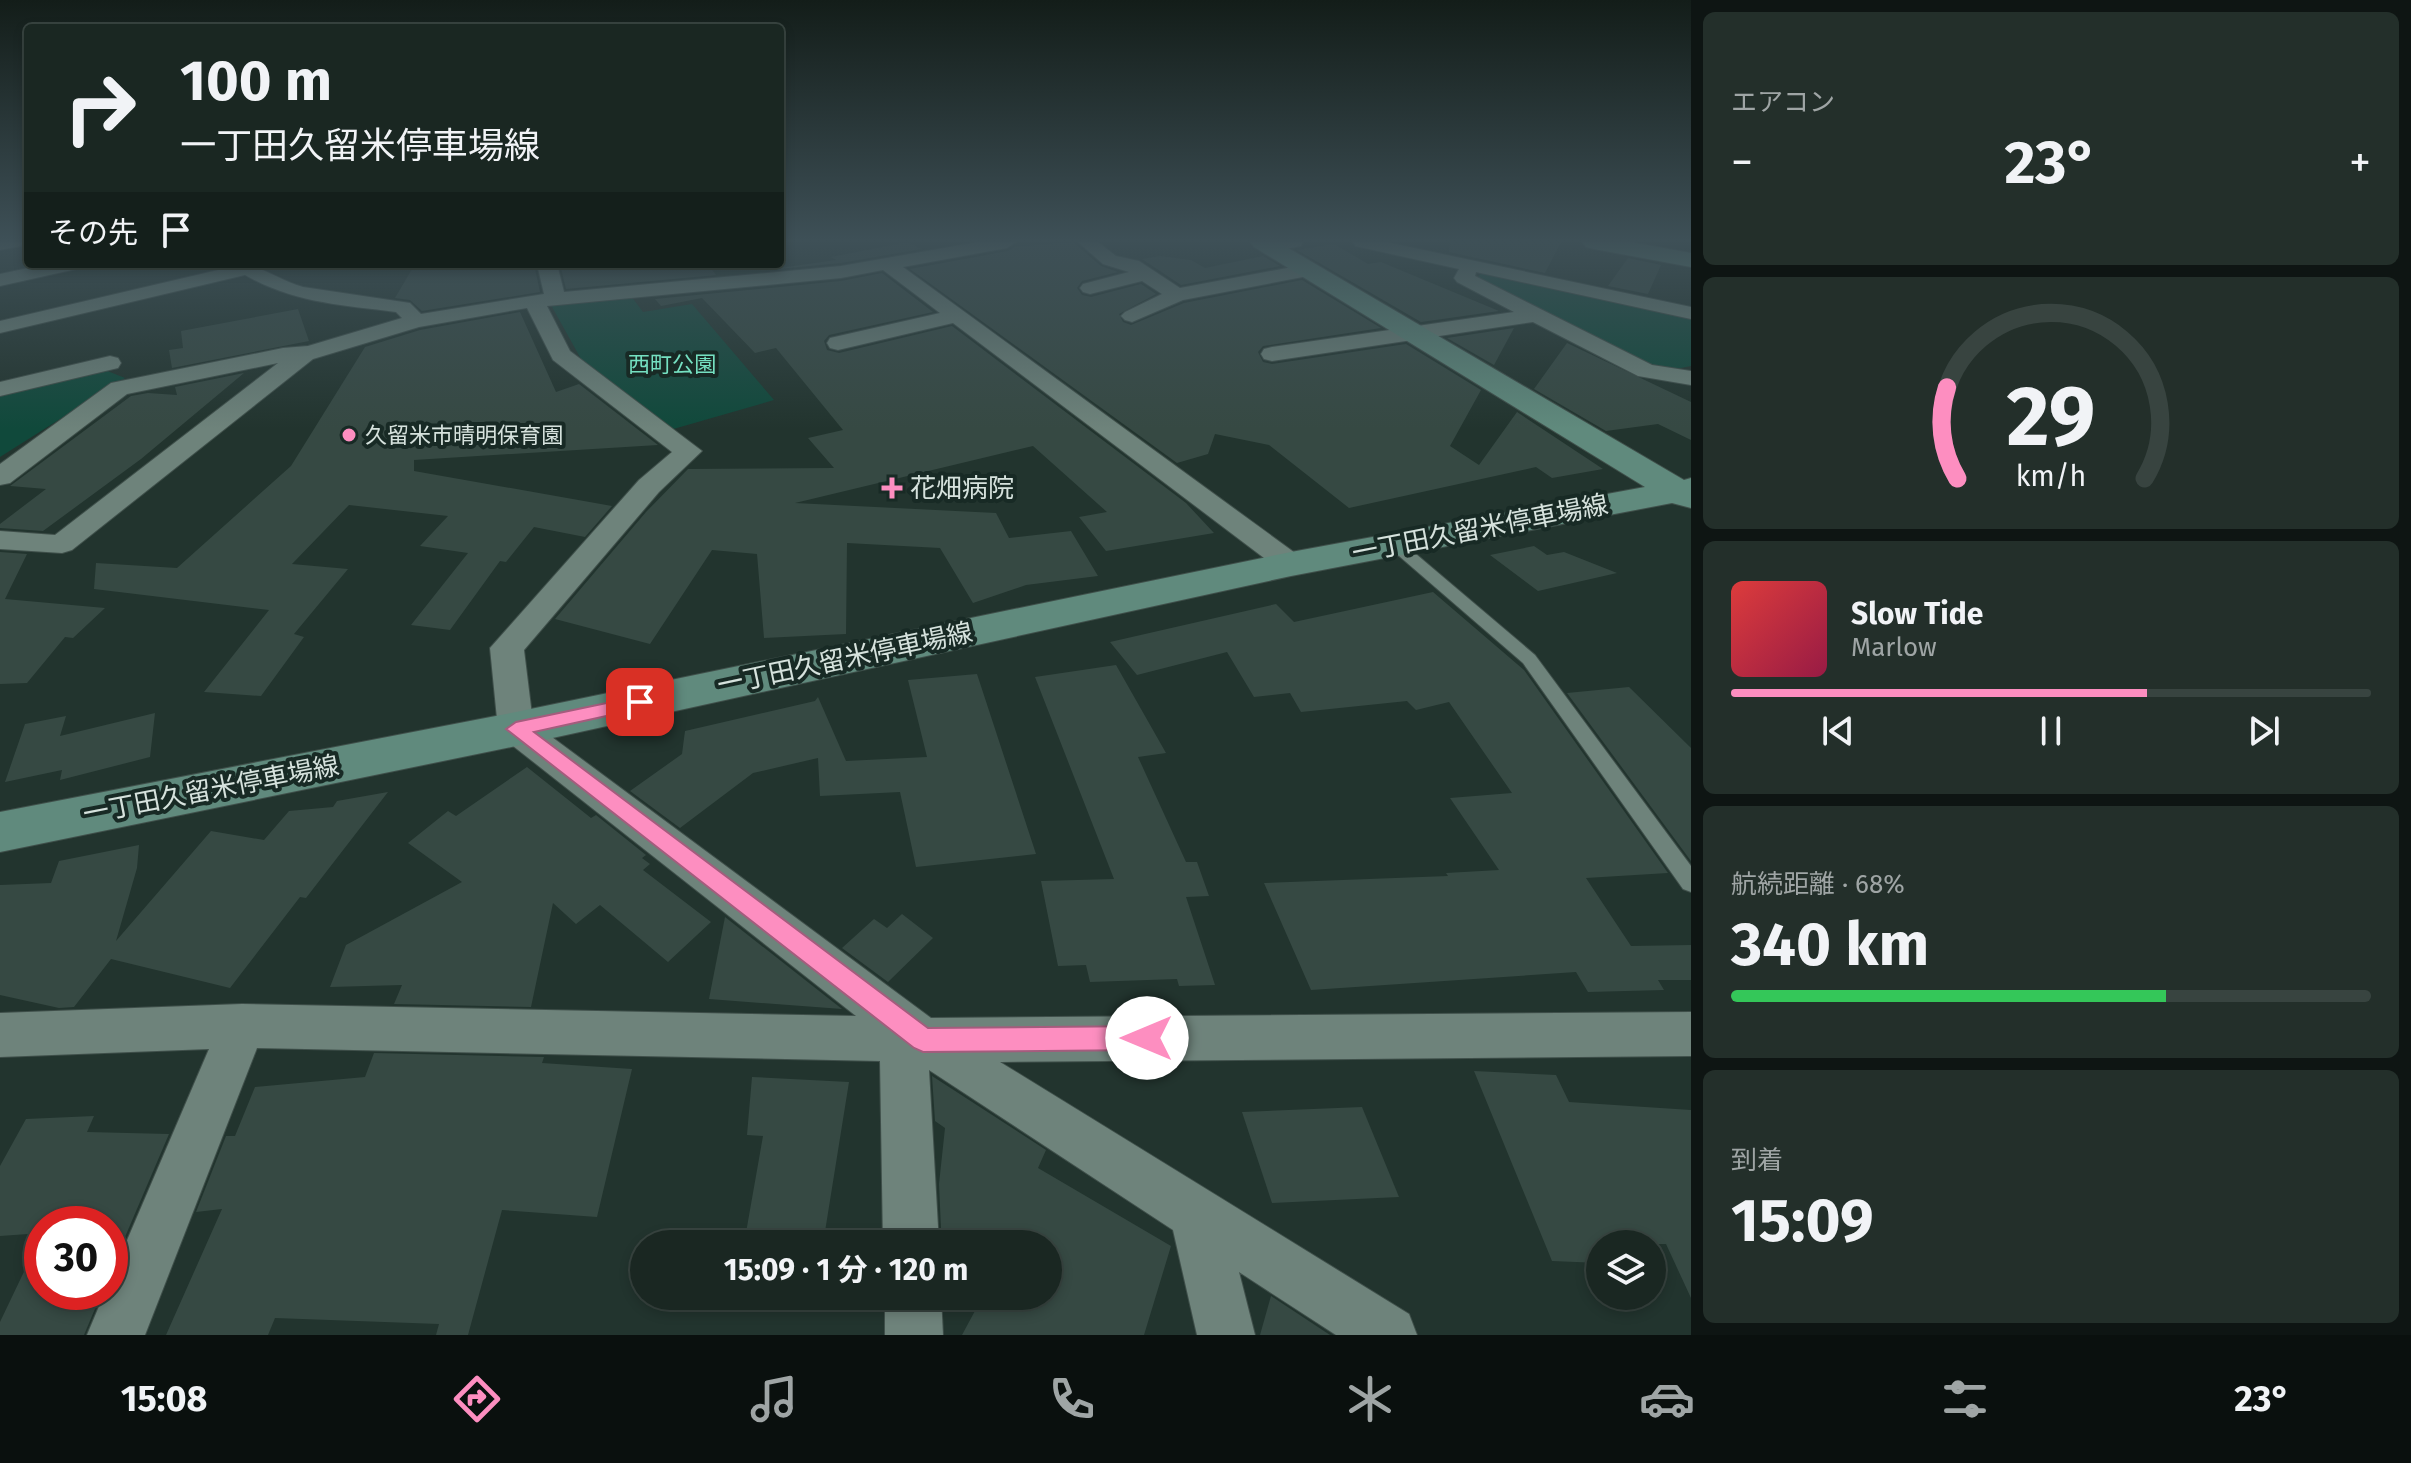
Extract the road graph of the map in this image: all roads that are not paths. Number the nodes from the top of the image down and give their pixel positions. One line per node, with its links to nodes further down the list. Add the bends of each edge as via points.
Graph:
1 (92, 304): 15 (street)
2 (383, 304): 14 (street, via 403,307)
3 (524, 304): 14 (street)
4 (546, 304): 28 (street, via 561,355 689,451 649,486 507,648)
5 (941, 304): 12 (street)
6 (1157, 304): 13 (street)
7 (1365, 304): 16 (main road)
8 (1514, 304): 11 (street)
9 (1651, 304): 10 (street)
10 (1691, 313)
11 (1535, 315): 16 (street); 21 (street, via 1646,371)
12 (957, 316): 17 (street); 27 (street)
13 (1132, 316)
14 (416, 321): 18 (street)
15 (0, 327)
16 (1414, 334): 19 (street); 24 (main road)
17 (838, 343)
18 (310, 353): 23 (street, via 119,388); 25 (street, via 62,544)
19 (1272, 354)
20 (110, 363): 22 (street)
21 (1691, 378)
22 (0, 389)
23 (0, 477)
24 (1687, 494): 26 (main road, 一丁田久留米停車場線)
25 (0, 540)
26 (1397, 546): 27 (main road, 一丁田久留米停車場線); 30 (lane, via 1529,659)
27 (1291, 564): 28 (main road, 一丁田久留米停車場線)
28 (516, 729): 29 (main road, 一丁田久留米停車場線); 34 (street)
29 (0, 832)
30 (1691, 883)
31 (242, 1026): 33 (street); 34 (street); 38 (street)
32 (1691, 1034): 34 (street)
33 (0, 1035)
34 (913, 1040): 35 (street); 36 (street)
35 (1197, 1214): 40 (street); 41 (street)
36 (911, 1230)
37 (913, 1310): 39 (street)
38 (116, 1335)
39 (914, 1335)
40 (1226, 1335)
41 (1388, 1335)

